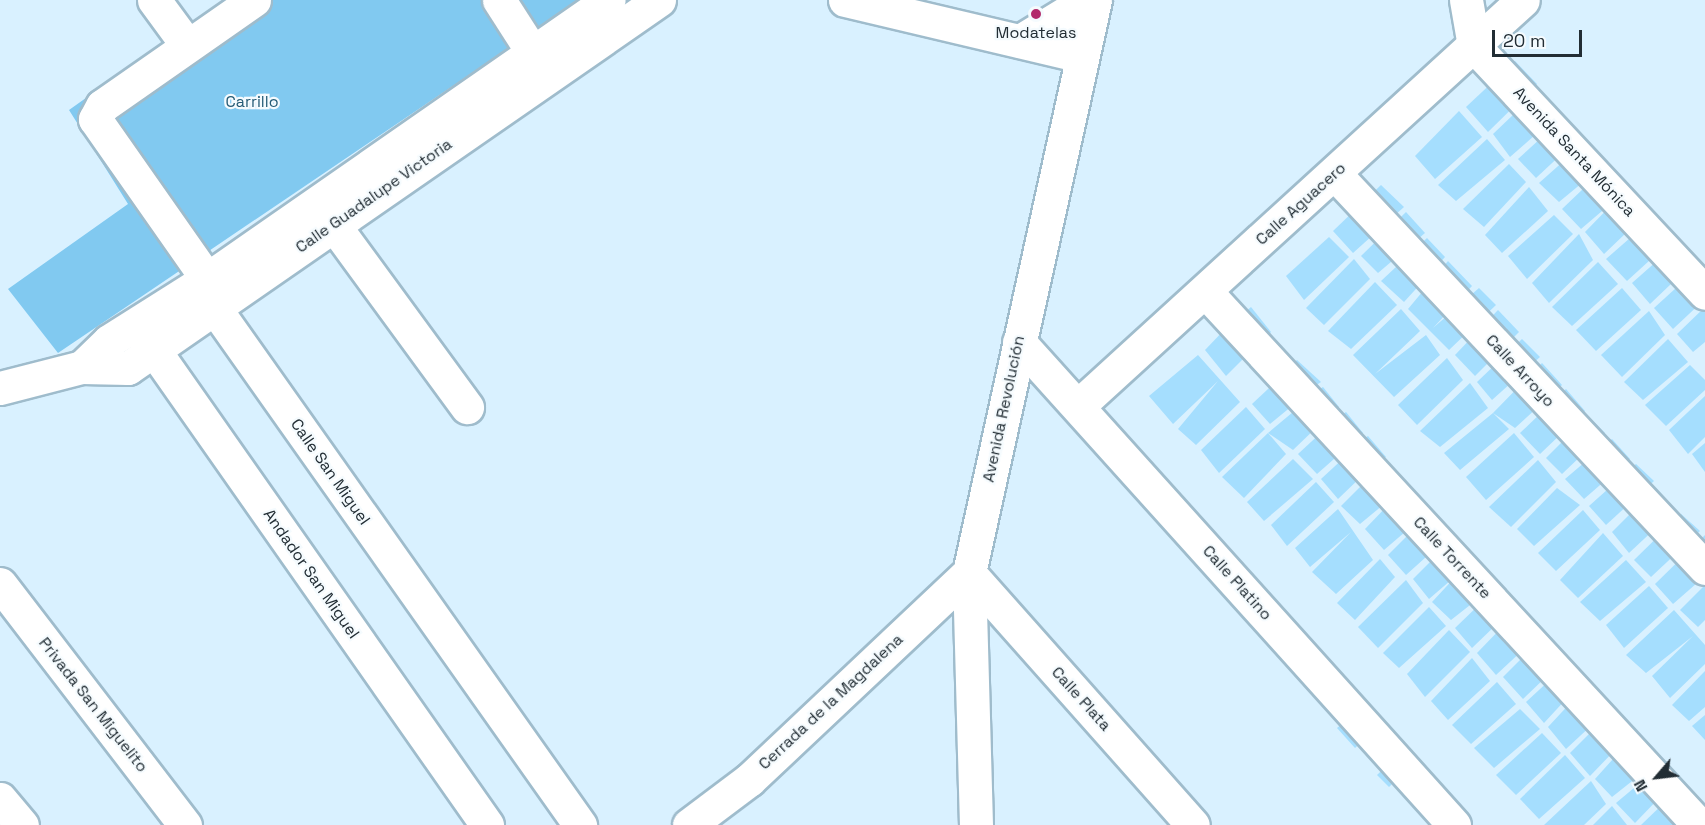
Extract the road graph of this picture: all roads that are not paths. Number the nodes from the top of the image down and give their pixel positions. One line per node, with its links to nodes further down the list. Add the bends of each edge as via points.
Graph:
1 (154, 0): 12 (street)
2 (254, 0): 12 (street)
3 (499, 0): 15 (street)
4 (608, 0): 15 (street, Calle Guadalupe Victoria)
5 (659, 0): 15 (street, Calle Guadalupe Victoria)
6 (844, 0): 11 (street)
7 (1087, 0): 11 (street)
8 (1095, 0): 14 (street, Avenida Revolución)
9 (1466, 0): 13 (street)
10 (1523, 0): 13 (street, Calle Aguacero)
11 (1020, 41): 14 (street)
12 (187, 45): 18 (street, Calle San Miguel, via 97,112 98,125)
13 (1474, 46): 16 (street, Calle Aguacero); 20 (street, Avenida Santa Mónica)
14 (1081, 56): 23 (street, Avenida Revolución)
15 (540, 63): 17 (street, Calle Guadalupe Victoria); 18 (street, Calle Guadalupe Victoria)
16 (1334, 173): 19 (street, Calle Aguacero); 29 (street, Calle Arroyo)
17 (333, 224): 21 (street, Calle Guadalupe Victoria); 28 (street)
18 (207, 279): 21 (street, Calle San Miguel); 22 (street, Calle Guadalupe Victoria)
19 (1205, 291): 27 (street, Calle Aguacero); 41 (street, Calle Torrente)
20 (1705, 293)
21 (216, 310): 24 (street, Calle Guadalupe Victoria); 36 (street, Calle San Miguel)
22 (136, 323): 24 (street, Andador San Miguel); 25 (street, Calle Guadalupe Victoria)
23 (1019, 342): 27 (street, Calle Platino); 30 (street, Avenida Revolución)
24 (155, 351): 25 (street, Calle Guadalupe Victoria, via 128,368); 35 (street, Andador San Miguel)
25 (82, 367): 26 (street, Calle Guadalupe Victoria)
26 (0, 388)
27 (1078, 406): 40 (street, Calle Platino)
28 (467, 407)
29 (1705, 568)
30 (969, 573): 37 (street, Cerrada de la Magdalena, via 749,780); 38 (street, Avenida Revolución); 39 (street, Calle Plata)
31 (0, 584): 34 (street, Privada San Miguelito)
32 (0, 799): 33 (street)
33 (22, 825)
34 (185, 825)
35 (488, 825)
36 (580, 825)
37 (689, 825)
38 (976, 825)
39 (1193, 825)
40 (1454, 825)
41 (1699, 825)

